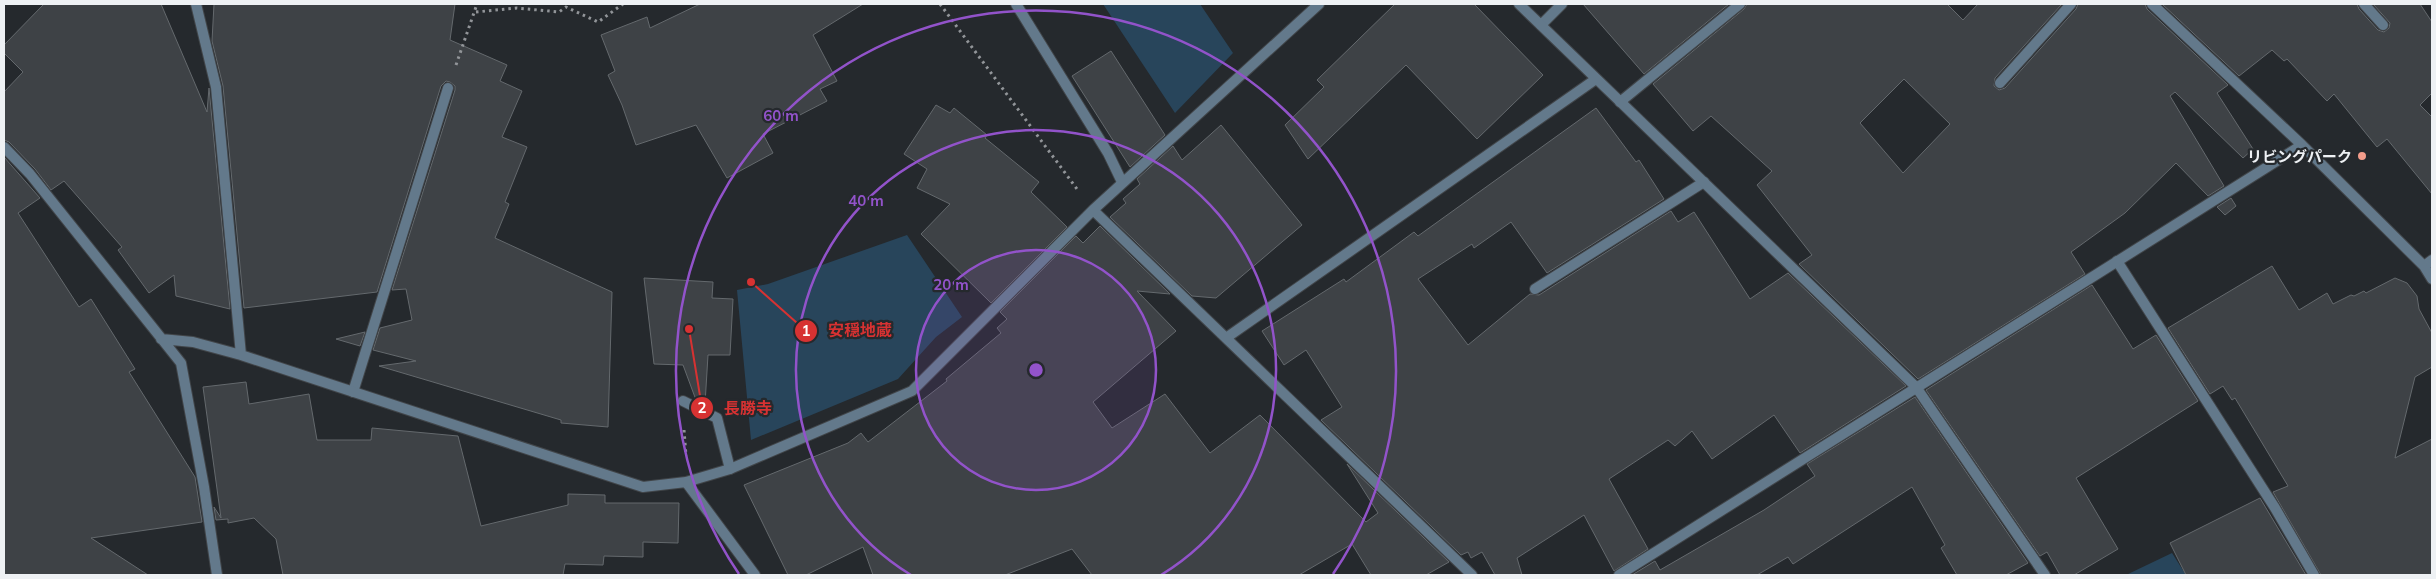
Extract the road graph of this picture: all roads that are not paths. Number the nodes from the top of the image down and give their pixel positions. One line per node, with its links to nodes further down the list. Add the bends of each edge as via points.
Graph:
1 (196, 4): 27 (street, via 216,87)
2 (1016, 4): 18 (street, via 1108,153)
3 (1319, 4): 18 (street)
4 (1519, 4): 10 (street)
5 (1562, 4): 10 (street)
6 (1740, 4): 15 (street)
7 (2071, 4): 13 (street)
8 (2152, 4): 16 (street)
9 (2364, 4): 11 (street)
10 (1541, 25): 12 (street)
11 (2383, 26)
12 (1596, 79): 15 (street); 25 (street)
13 (2000, 83)
14 (448, 88): 29 (street)
15 (1620, 102): 19 (street)
16 (2302, 144): 21 (street); 22 (street)
17 (4, 147): 26 (street, via 30,174)
18 (1122, 182): 20 (street)
19 (1704, 182): 24 (street); 28 (street)
20 (1093, 210): 25 (street); 31 (street, via 912,391)
21 (2117, 261): 28 (street); 38 (street, via 2275,508)
22 (2428, 263): 23 (street)
23 (2432, 278)
24 (1534, 290)
25 (1226, 338): 35 (street)
26 (161, 339): 27 (street, via 192,342); 33 (street, via 181,363)
27 (241, 355): 29 (street)
28 (1916, 387): 36 (street); 37 (street)
29 (353, 392): 32 (street, via 643,487)
30 (683, 400): 31 (street, via 717,418)
31 (730, 469): 32 (street)
32 (686, 482): 34 (street)
33 (217, 575)
34 (755, 575)
35 (1472, 575)
36 (1619, 575)
37 (2045, 575)
38 (2314, 575)

